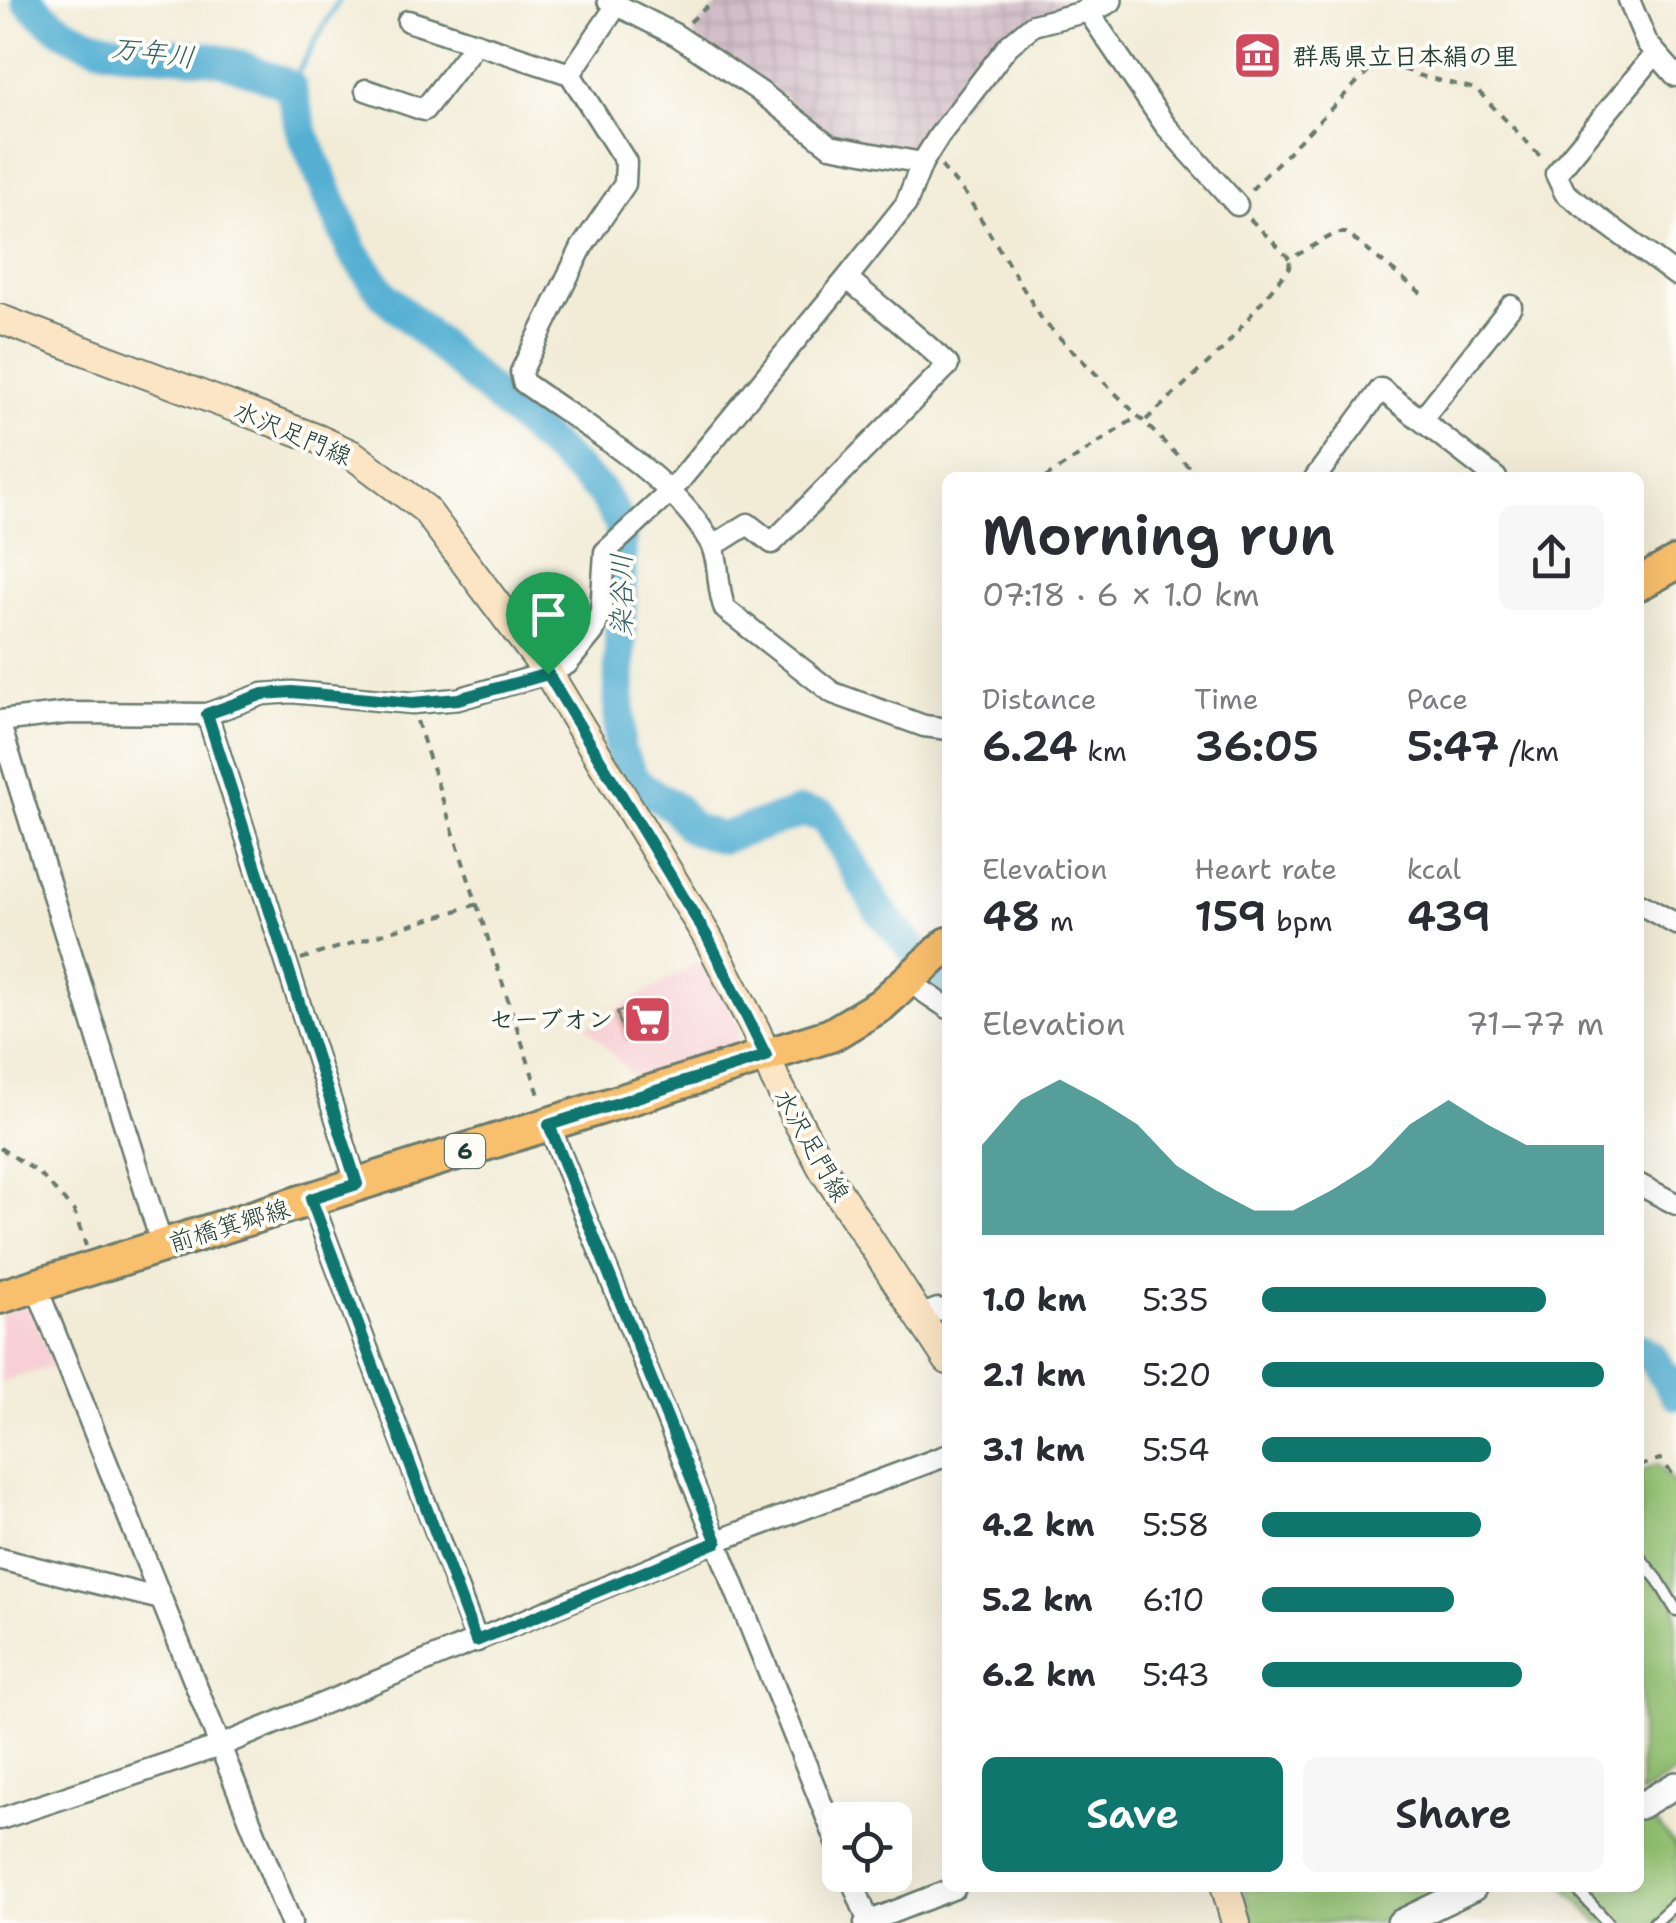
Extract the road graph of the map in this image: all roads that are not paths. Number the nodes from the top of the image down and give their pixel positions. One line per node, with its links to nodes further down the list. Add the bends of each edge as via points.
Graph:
1 (1629, 0): 6 (street)
2 (613, 3): 7 (street); 10 (street, via 676,35 830,146)
3 (1098, 6): 10 (street, via 1020,32); 11 (street, via 1166,125)
4 (408, 21): 5 (street)
5 (476, 43): 7 (street); 9 (street, via 424,110)
6 (1655, 54): 8 (street); 12 (street, via 1556,174 1565,194)
7 (570, 74): 19 (street, via 619,148 626,184 582,247 520,372 523,382)
8 (1676, 76)
9 (366, 90)
10 (922, 163): 13 (street, via 906,204)
11 (1237, 204)
12 (1676, 275)
13 (848, 278): 19 (street); 20 (street, via 948,365 772,543 748,524)
14 (1511, 306): 16 (street)
15 (0, 319): 23 (main road, 水沢足門線, via 353,454 425,509)
16 (1422, 420): 17 (street, via 1382,389); 18 (street)
17 (1320, 472)
18 (1488, 472)
19 (672, 490): 20 (street); 23 (street, via 605,552 593,632 567,664)
20 (712, 546): 26 (street, via 726,609 850,702)
21 (1675, 566): 22 (main road)
22 (1644, 581)
23 (548, 674): 24 (street, via 458,699 412,703 292,692 263,694); 32 (main road, 水沢足門線, via 708,938)
24 (207, 714): 25 (street, via 68,713); 34 (street)
25 (0, 723): 38 (street)
26 (942, 728)
27 (1644, 906): 28 (street)
28 (1676, 924)
29 (942, 950): 30 (main road, 前橋箕郷線 / 6)
30 (912, 978): 31 (street); 32 (main road, 前橋箕郷線 / 6, via 862,1019)
31 (942, 1003)
32 (766, 1056): 33 (main road, 前橋箕郷線 / 6); 42 (main road, 水沢足門線, via 824,1169)
33 (549, 1125): 34 (main road, 前橋箕郷線 / 6); 45 (street)
34 (357, 1184): 36 (main road, 前橋箕郷線 / 6)
35 (1644, 1187): 37 (street)
36 (311, 1199): 38 (main road, 前橋箕郷線 / 6); 50 (street)
37 (1676, 1204)
38 (162, 1245): 39 (main road, 前橋箕郷線 / 6)
39 (36, 1286): 40 (main road, 前橋箕郷線 / 6); 48 (street)
40 (0, 1297)
41 (942, 1309): 42 (street)
42 (918, 1316): 43 (main road, 水沢足門線)
43 (942, 1351)
44 (942, 1457): 45 (street)
45 (717, 1542): 50 (street); 54 (street)
46 (0, 1559): 48 (street)
47 (1644, 1563): 49 (lane)
48 (161, 1599): 51 (street)
49 (1676, 1610)
50 (476, 1641): 51 (street)
51 (220, 1746): 55 (street); 62 (street)
52 (1676, 1785): 53 (street)
53 (1644, 1804)
54 (822, 1805)
55 (0, 1819)
56 (856, 1892): 63 (street)
57 (945, 1892): 63 (street)
58 (1227, 1892): 64 (main road)
59 (1465, 1892): 65 (street)
60 (1580, 1892): 66 (lane)
61 (1676, 1903): 67 (lane)
62 (291, 1923)
63 (868, 1923)
64 (1236, 1923)
65 (1400, 1923)
66 (1608, 1923)
67 (1654, 1923)

